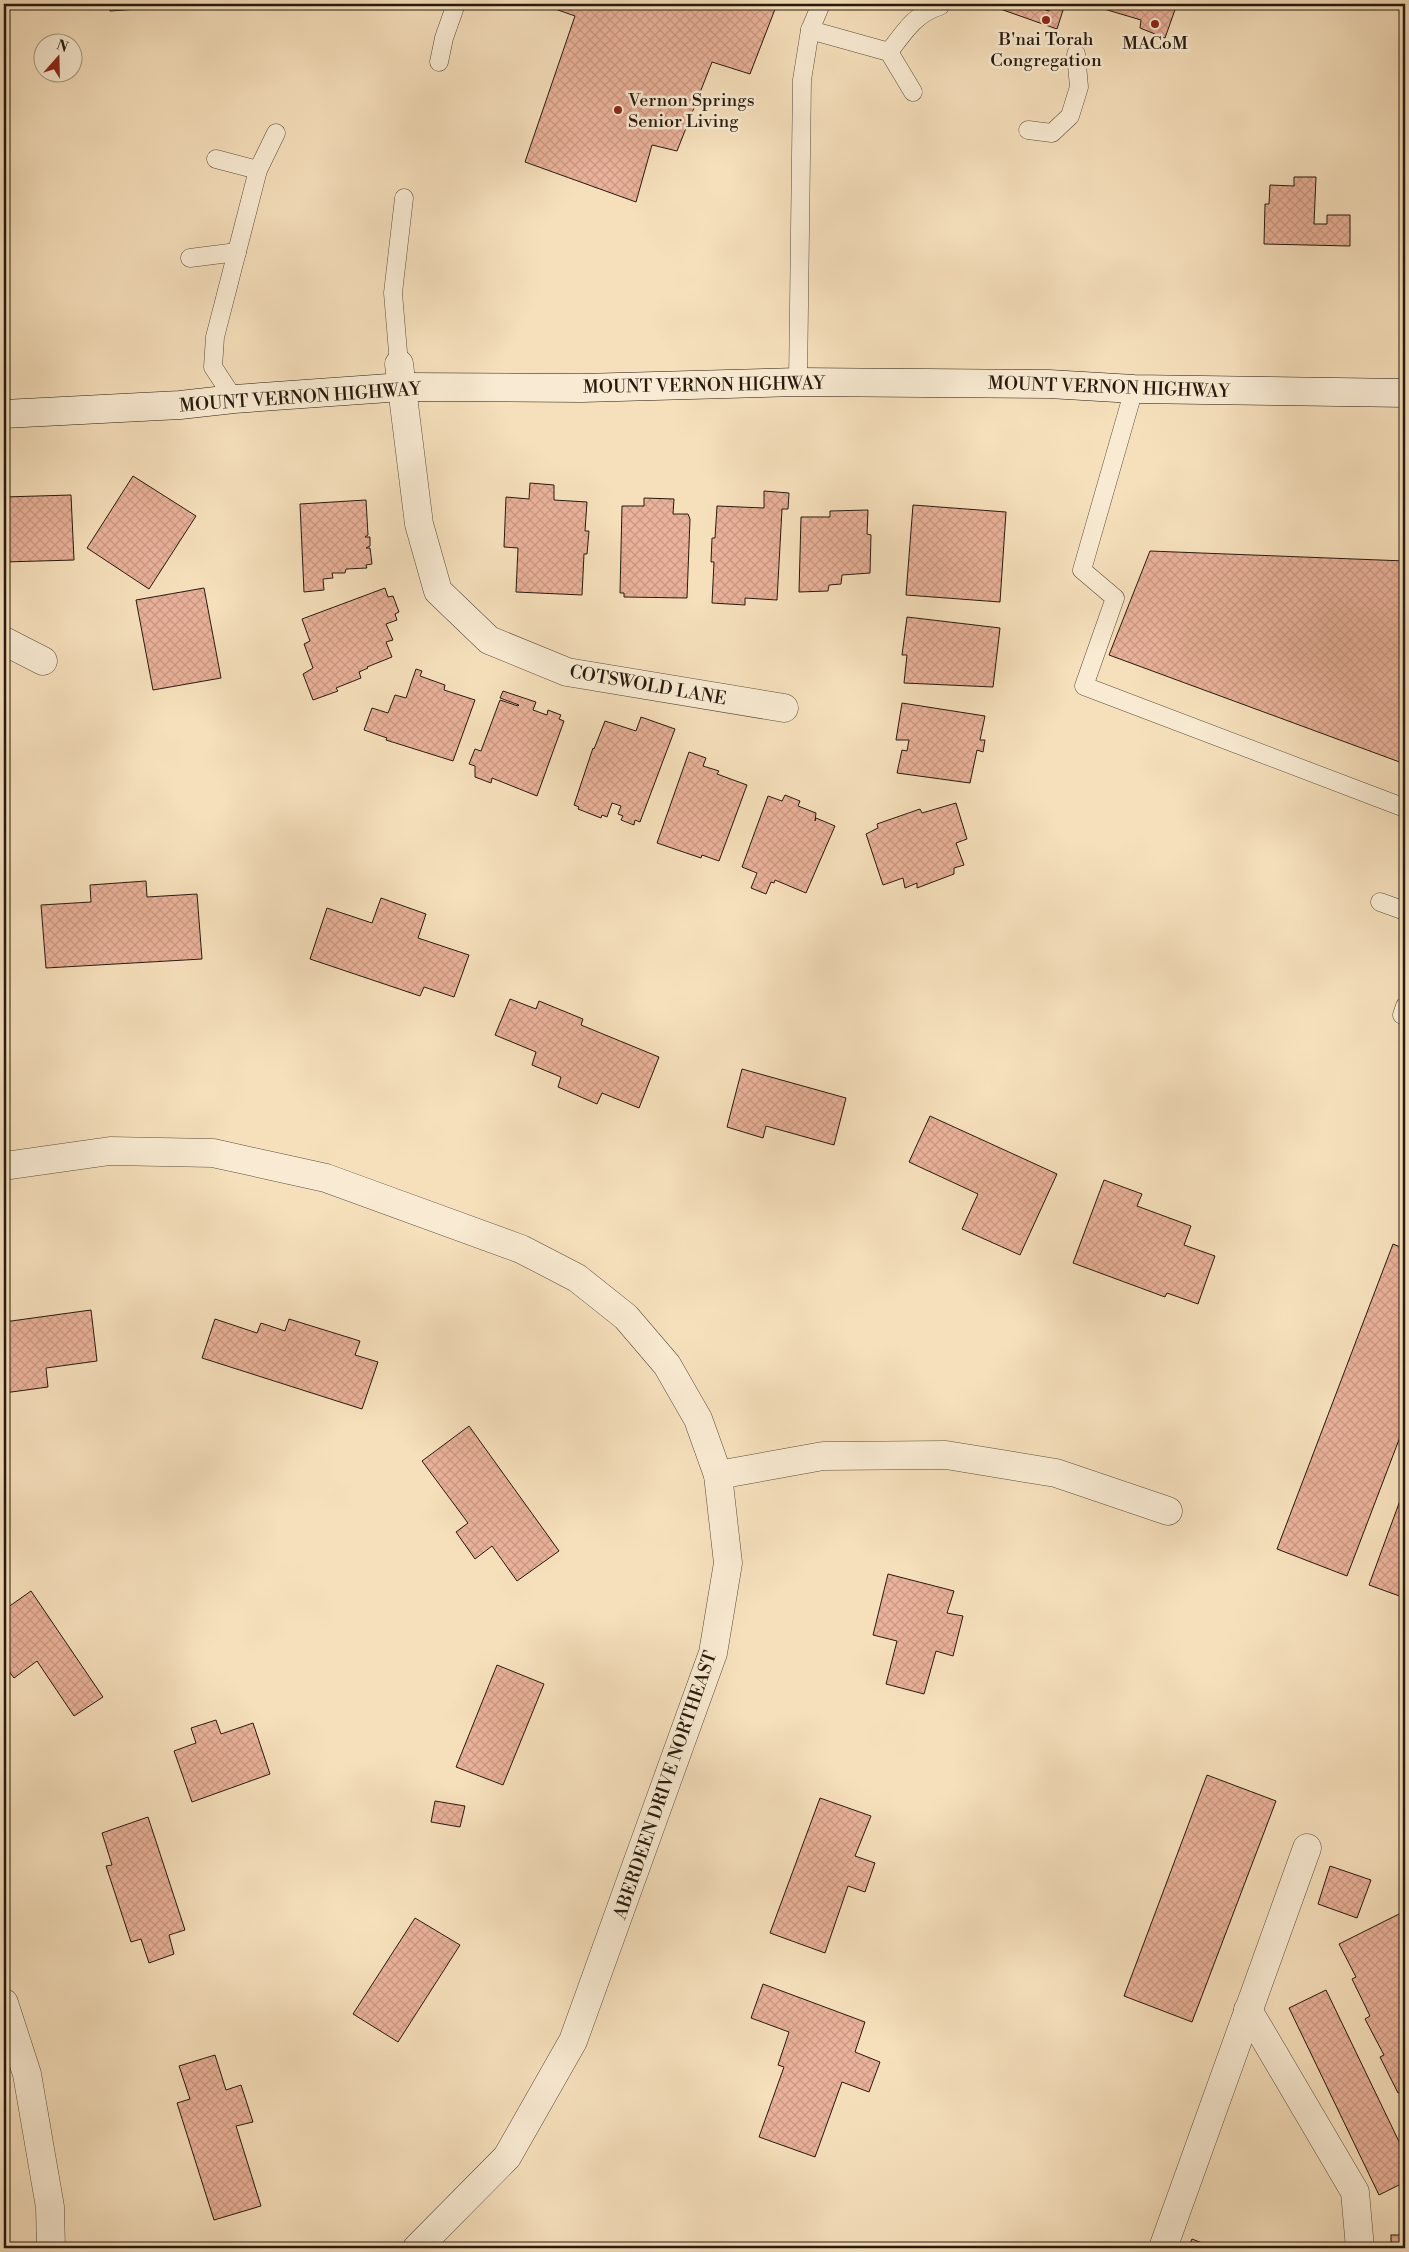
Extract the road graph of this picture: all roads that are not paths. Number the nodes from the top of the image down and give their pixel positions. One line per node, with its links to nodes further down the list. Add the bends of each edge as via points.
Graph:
1 (456, 4): 7 (lane)
2 (821, 4): 4 (lane)
3 (940, 6): 5 (lane, via 915,18)
4 (810, 30): 5 (lane); 17 (lane, via 802,80)
5 (889, 52): 8 (lane)
6 (1076, 54): 9 (lane, via 1079,87 1070,116 1052,134)
7 (438, 62)
8 (913, 92)
9 (1028, 130)
10 (276, 133): 12 (lane)
11 (216, 159): 12 (lane)
12 (258, 170): 14 (lane)
13 (404, 198): 16 (lane, via 393,293)
14 (237, 252): 15 (lane); 20 (lane, via 215,337 213,367)
15 (190, 258)
16 (401, 376): 17 (street, MOUNT VERNON HIGHWAY, via 582,388); 20 (street, MOUNT VERNON HIGHWAY); 24 (street, COTSWOLD LANE, via 419,524 438,591 489,640 568,672)
17 (798, 382): 18 (street, MOUNT VERNON HIGHWAY, via 1049,384)
18 (1134, 389): 19 (street, MOUNT VERNON HIGHWAY); 25 (lane, via 1082,570 1115,598 1084,686)
19 (1405, 393)
20 (234, 399): 21 (street, MOUNT VERNON HIGHWAY, via 180,406)
21 (4, 414)
22 (4, 641): 23 (street)
23 (43, 661)
24 (784, 708)
25 (1405, 808)
26 (1380, 902): 27 (lane)
27 (1405, 911)
28 (4, 1166): 29 (street, ABERDEEN DRIVE NORTHEAST, via 110,1151 213,1153 326,1178 521,1250 577,1278 626,1317 667,1365 698,1419)
29 (718, 1475): 30 (street, via 822,1456 946,1455 1056,1472); 35 (street, ABERDEEN DRIVE NORTHEAST, via 728,1564 713,1654 573,2042 507,2157)
30 (1168, 1510)
31 (1307, 1848): 33 (street)
32 (4, 2003): 34 (street, via 27,2074 50,2207)
33 (1248, 2010): 36 (street); 37 (street, via 1355,2192)
34 (51, 2248)
35 (417, 2248)
36 (1163, 2248)
37 (1360, 2248)

